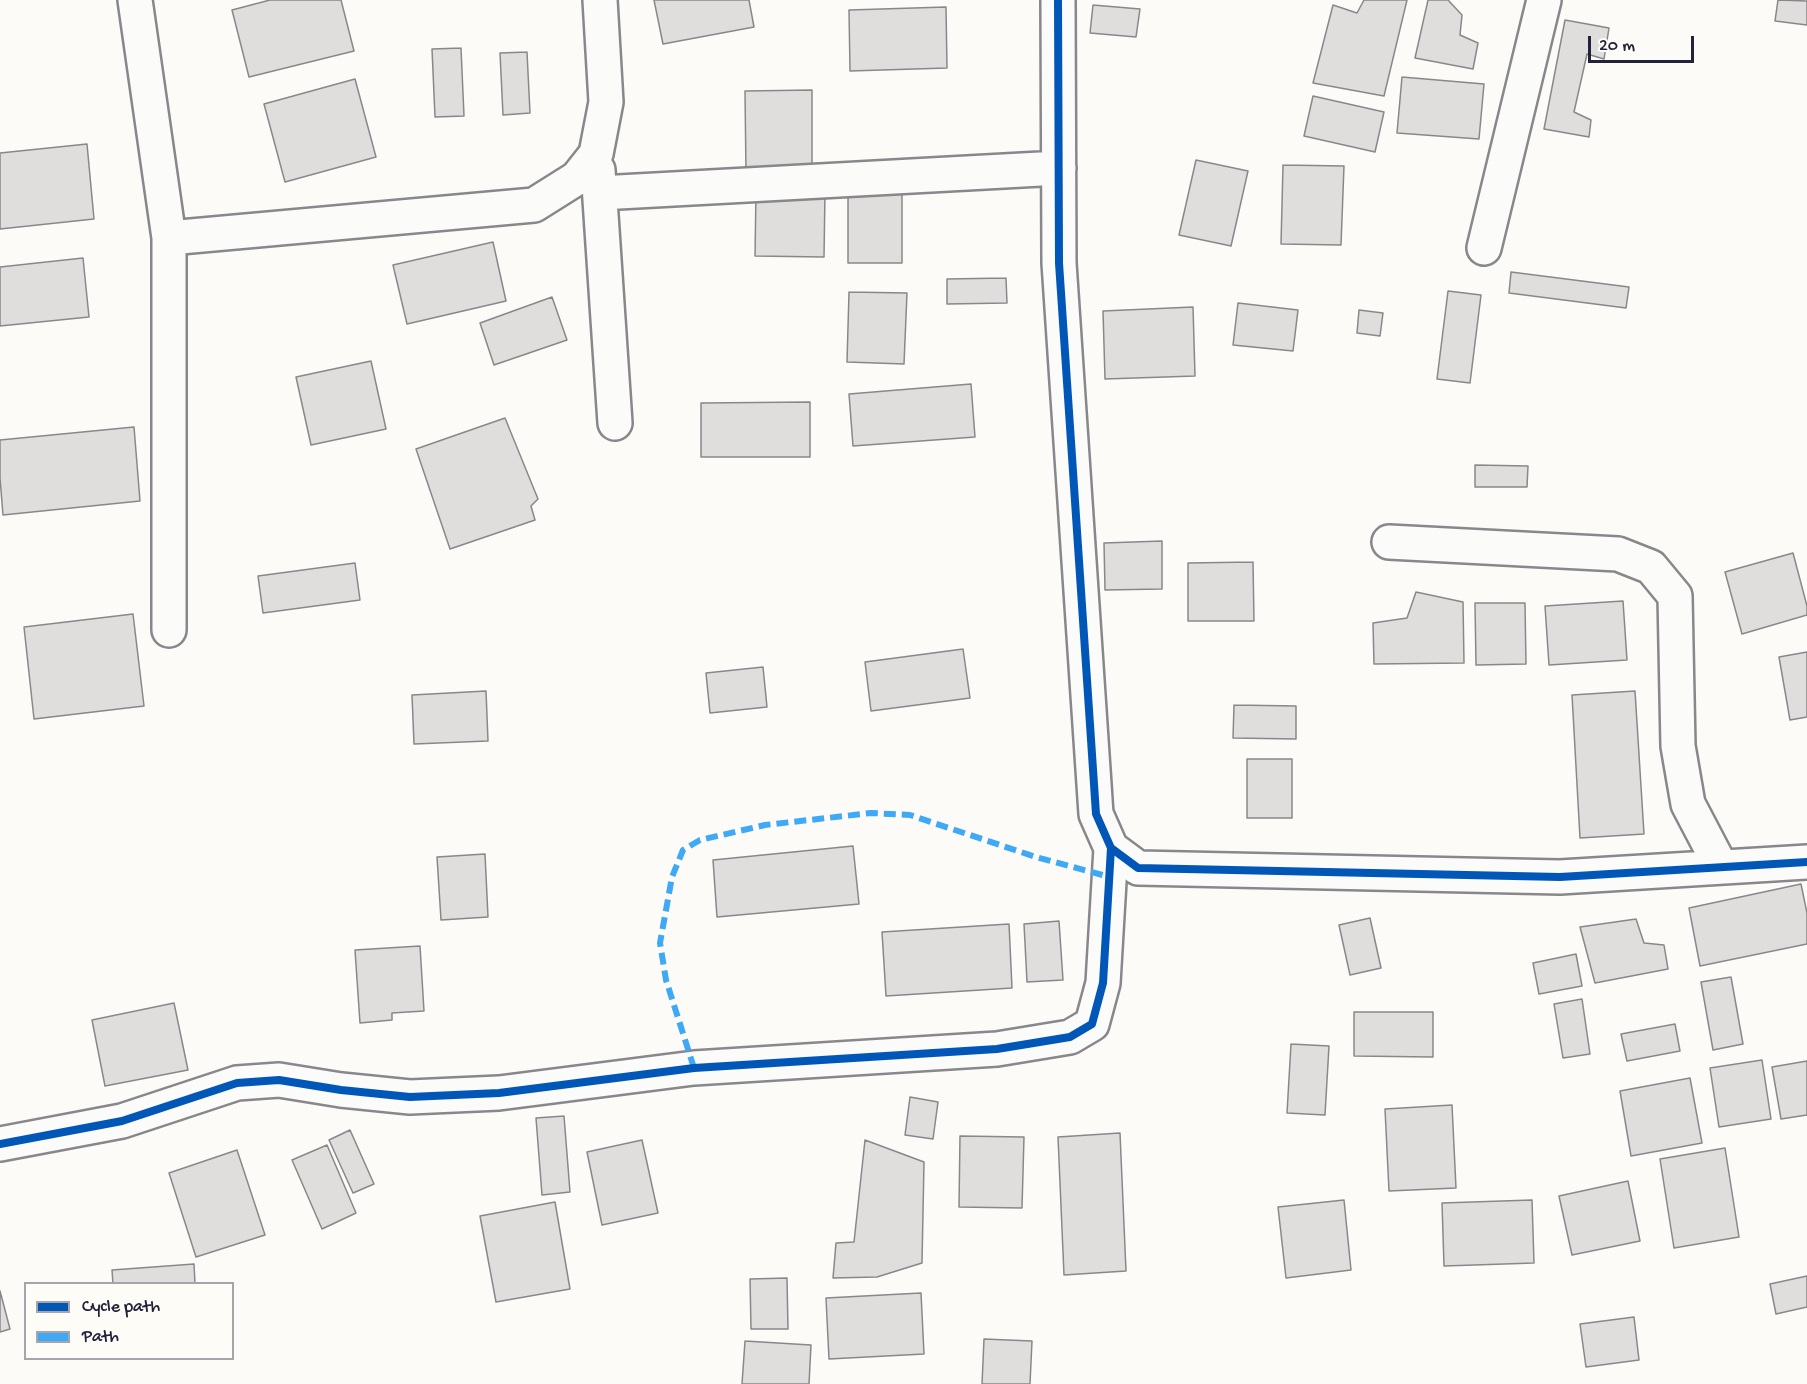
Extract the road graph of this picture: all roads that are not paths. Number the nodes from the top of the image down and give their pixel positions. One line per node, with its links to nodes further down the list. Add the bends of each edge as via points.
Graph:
1 (135, 0): 8 (street)
2 (600, 0): 5 (street, via 606,102)
3 (1058, 0): 6 (street)
4 (1544, 0): 9 (street)
5 (596, 154): 7 (street); 8 (street, via 577,178 534,205)
6 (1059, 168): 7 (street); 13 (street, via 1059,263 1096,814)
7 (600, 193): 10 (street)
8 (169, 238): 12 (street)
9 (1484, 248)
10 (615, 423)
11 (1389, 542): 15 (street, via 1618,554 1651,567 1675,596 1678,746 1688,804)
12 (169, 630)
13 (1112, 848): 15 (street, via 1138,868 1560,877); 16 (street, via 1104,982 1092,1024 1070,1037 997,1049 694,1068 499,1093 410,1096 279,1080 237,1083 122,1121)
14 (1807, 862): 15 (street)
15 (1720, 867)
16 (0, 1144)

